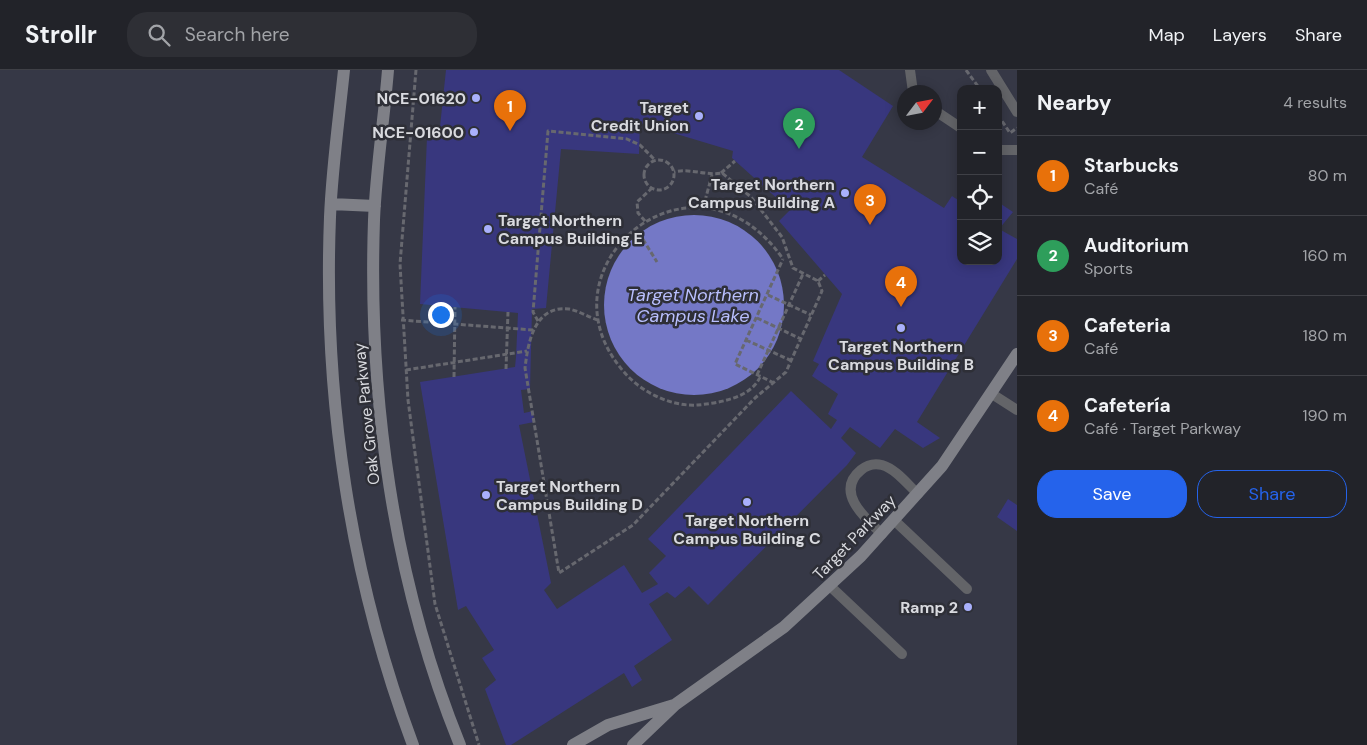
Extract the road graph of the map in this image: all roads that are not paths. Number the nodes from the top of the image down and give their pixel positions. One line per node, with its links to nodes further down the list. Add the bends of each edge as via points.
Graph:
1 (344, 70): 11 (street, Oak Grove Parkway)
2 (388, 70): 12 (street, Oak Grove Parkway)
3 (910, 70): 5 (lane)
4 (990, 70): 6 (lane)
5 (912, 85)
6 (1017, 112)
7 (942, 115): 8 (lane)
8 (957, 125)
9 (1002, 150): 10 (lane)
10 (1017, 150)
11 (331, 204): 12 (street); 23 (street, Oak Grove Parkway, via 331,332 335,407 345,486 376,631)
12 (376, 206): 24 (street, Oak Grove Parkway, via 374,327 388,484 418,618)
13 (1017, 354): 14 (street, Target Parkway)
14 (992, 394): 15 (lane); 16 (street, Target Parkway, via 942,466)
15 (1017, 410)
16 (918, 494): 17 (street, Target Parkway); 18 (lane, via 893,470 882,465 870,464 858,472 851,494 855,506)
17 (894, 521): 18 (street, Target Parkway); 20 (lane)
18 (882, 534): 19 (street, Target Parkway)
19 (831, 587): 21 (lane); 22 (street, Target Parkway, via 784,627)
20 (967, 588)
21 (902, 654)
22 (676, 704): 25 (street, Target Parkway, via 608,726); 26 (street, Target Parkway)
23 (413, 745)
24 (460, 745)
25 (573, 745)
26 (633, 745)

